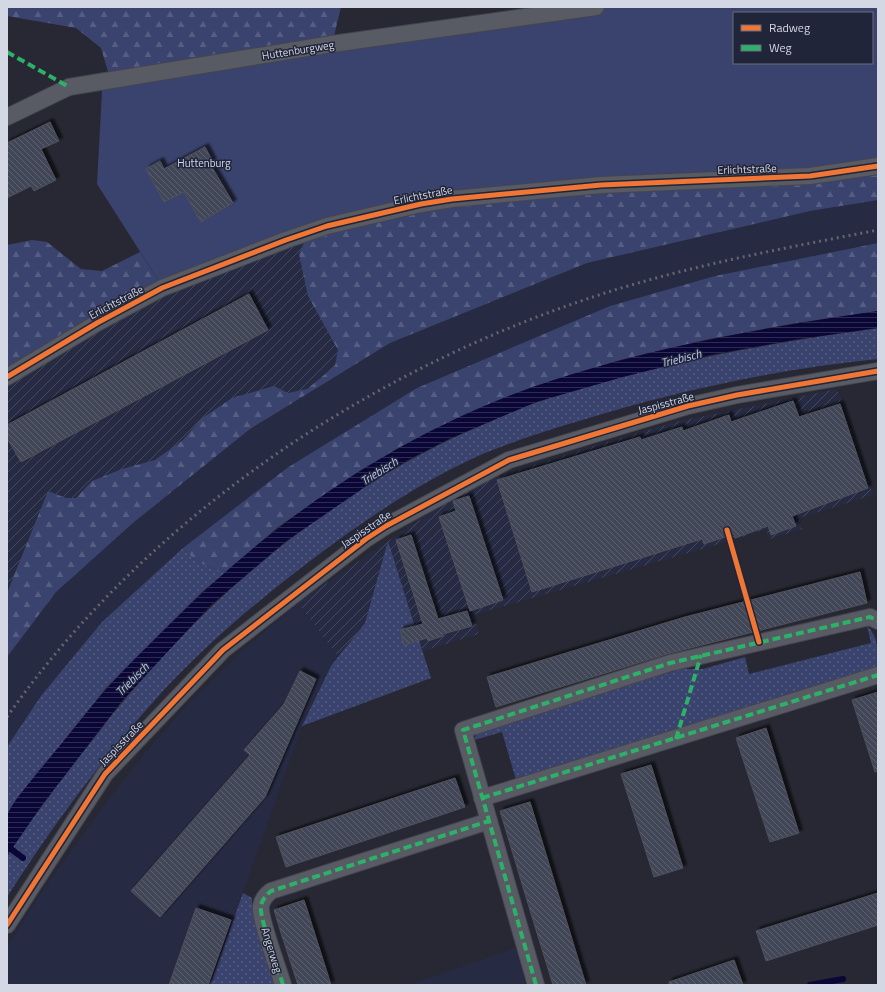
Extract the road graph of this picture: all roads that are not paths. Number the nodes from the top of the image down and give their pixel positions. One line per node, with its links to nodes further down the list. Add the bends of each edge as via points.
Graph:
1 (596, 7): 2 (street, Huttenburgweg, via 332,44 69,87)
2 (7, 117)
3 (878, 166): 5 (street, Erlichtstraße, via 810,176 602,185 452,199 334,224 162,288 97,323)
4 (878, 371): 10 (street, Jaspisstraße, via 688,406 509,460 386,526 223,650 105,774)
5 (7, 377)
6 (878, 621): 8 (street, via 870,617 670,663 463,730)
7 (878, 675): 8 (street)
8 (482, 798): 9 (street)
9 (489, 821): 11 (street, Angerweg, via 271,892 262,901 262,915); 12 (street)
10 (7, 925)
11 (283, 985)
12 (536, 985)

